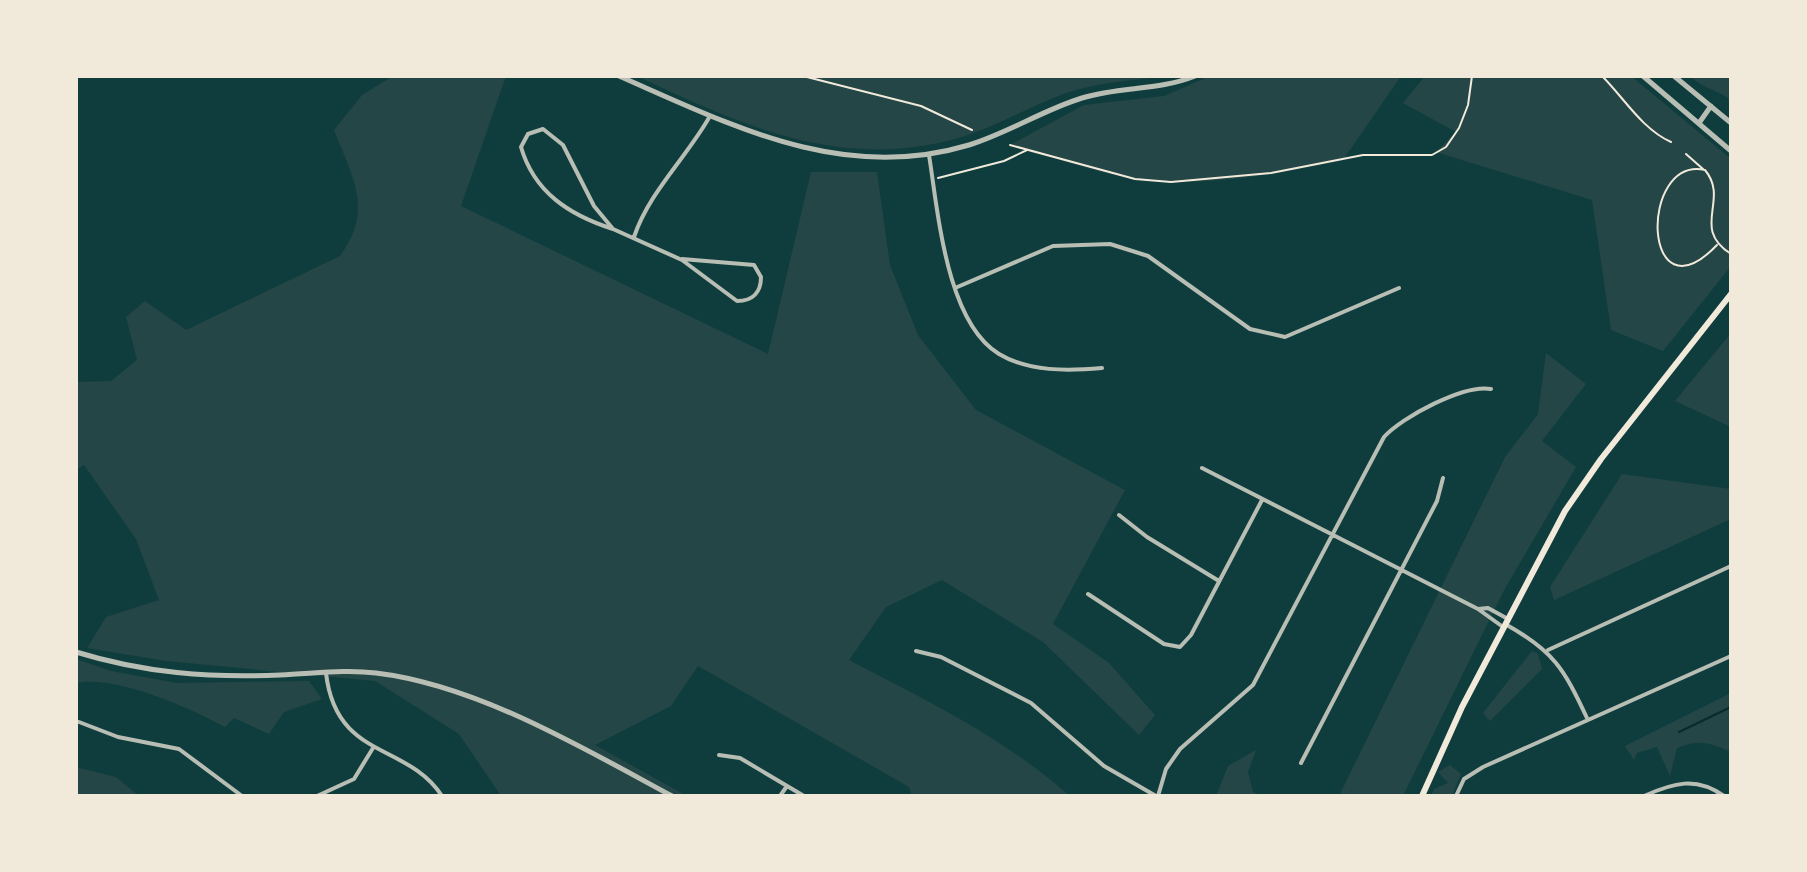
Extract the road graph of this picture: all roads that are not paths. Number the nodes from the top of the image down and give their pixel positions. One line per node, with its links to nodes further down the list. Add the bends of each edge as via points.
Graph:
1 (619, 76): 6 (street)
2 (1195, 76): 10 (street, via 1159,88 1083,97 986,139)
3 (1643, 76): 7 (street)
4 (1674, 76): 5 (street)
5 (1711, 106): 7 (street); 8 (street)
6 (710, 116): 10 (street, via 769,140 817,150 883,160); 12 (street, via 690,152 646,208)
7 (1699, 123): 9 (street)
8 (1731, 123)
9 (1731, 151)
10 (929, 155): 14 (street)
11 (613, 229): 11 (street, via 560,204 535,182 521,147 528,134 543,129 557,138 594,206); 12 (street)
12 (634, 237): 13 (street, via 682,260 737,301 750,299 760,289 754,265)
13 (682, 259)
14 (955, 288): 15 (street, via 1053,246 1110,244 1148,256 1250,329 1285,337); 17 (street, via 971,325 999,354 1051,369)
15 (1399, 288)
16 (1731, 294): 29 (main road, via 1578,491)
17 (1102, 368)
18 (1491, 389): 23 (street, via 1455,396 1388,433)
19 (1202, 468): 21 (street)
20 (1443, 478): 25 (street)
21 (1262, 500): 23 (street); 26 (street)
22 (1119, 515): 26 (street)
23 (1332, 535): 25 (street); 47 (street, via 1253,685 1180,749)
24 (1731, 566): 30 (street)
25 (1401, 571): 28 (street); 39 (street)
26 (1219, 581): 27 (street, via 1191,635 1177,648)
27 (1088, 594)
28 (1478, 609): 29 (street); 29 (street, via 1488,608)
29 (1505, 624): 30 (street); 48 (main road)
30 (1548, 650): 35 (street, via 1567,675)
31 (916, 651): 47 (street, via 941,657 1031,703 1104,766)
32 (76, 652): 34 (street, via 138,669 194,675)
33 (1731, 656): 35 (street)
34 (326, 673): 37 (street, via 328,690 345,724); 44 (street, via 382,674 449,689)
35 (1587, 719): 49 (street, via 1470,774)
36 (79, 722): 41 (street, via 118,737 179,749)
37 (373, 748): 42 (street, via 354,779); 43 (street, via 421,775)
38 (719, 755): 40 (street, via 740,758)
39 (1301, 763)
40 (787, 786): 45 (street); 46 (street)
41 (242, 796)
42 (317, 796)
43 (442, 796)
44 (672, 796)
45 (780, 796)
46 (804, 796)
47 (1157, 796)
48 (1422, 796)
49 (1456, 796)
50 (1644, 796): 51 (street, via 1686,782)
51 (1724, 796)

